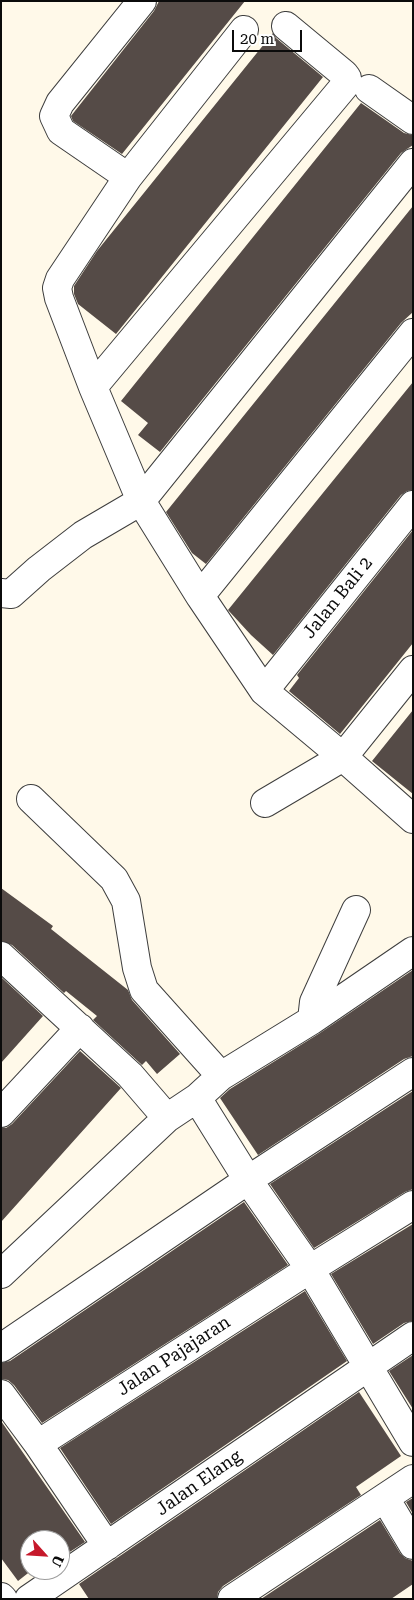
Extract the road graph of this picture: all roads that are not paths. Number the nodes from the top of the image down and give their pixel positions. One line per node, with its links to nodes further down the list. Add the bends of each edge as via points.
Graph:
1 (142, 1): 7 (street, via 60,103 54,116 61,131)
2 (286, 26): 9 (street, via 344,74 346,84)
3 (244, 30): 7 (street)
4 (369, 89): 5 (street)
5 (413, 120)
6 (413, 163): 10 (street)
7 (128, 177): 9 (street, via 57,288)
8 (413, 333): 13 (street)
9 (93, 387): 10 (street)
10 (141, 501): 12 (street, via 83,535 11,594); 13 (street)
11 (413, 505): 15 (street, Jalan Bali 2)
12 (1, 593)
13 (200, 596): 15 (street)
14 (413, 670): 16 (street)
15 (264, 691): 16 (street)
16 (343, 757): 18 (street); 19 (street)
17 (31, 799): 26 (street, via 114,878 126,901 144,990)
18 (266, 803)
19 (413, 820)
20 (356, 910): 23 (street, via 314,1002)
21 (413, 951): 23 (street)
22 (1, 956): 24 (street)
23 (312, 1020): 26 (street)
24 (80, 1028): 28 (street); 29 (street, via 130,1075)
25 (413, 1072): 30 (street)
26 (221, 1076): 27 (street)
27 (197, 1098): 29 (street); 30 (street)
28 (1, 1112)
29 (168, 1118): 33 (street)
30 (248, 1180): 32 (street); 35 (street)
31 (413, 1205): 32 (street, Jalan Pajajaran)
32 (310, 1269): 36 (street); 39 (street, Jalan Pajajaran)
33 (1, 1274)
34 (413, 1336): 36 (street, Jalan Elang)
35 (1, 1348)
36 (368, 1366): 38 (street); 43 (street, Jalan Elang)
37 (1, 1394): 39 (street)
38 (413, 1442)
39 (38, 1444): 43 (street)
40 (413, 1479): 41 (street)
41 (385, 1498): 42 (street); 45 (street)
42 (413, 1545)
43 (107, 1546): 44 (street, Jalan Elang)
44 (29, 1599)
45 (232, 1599)

